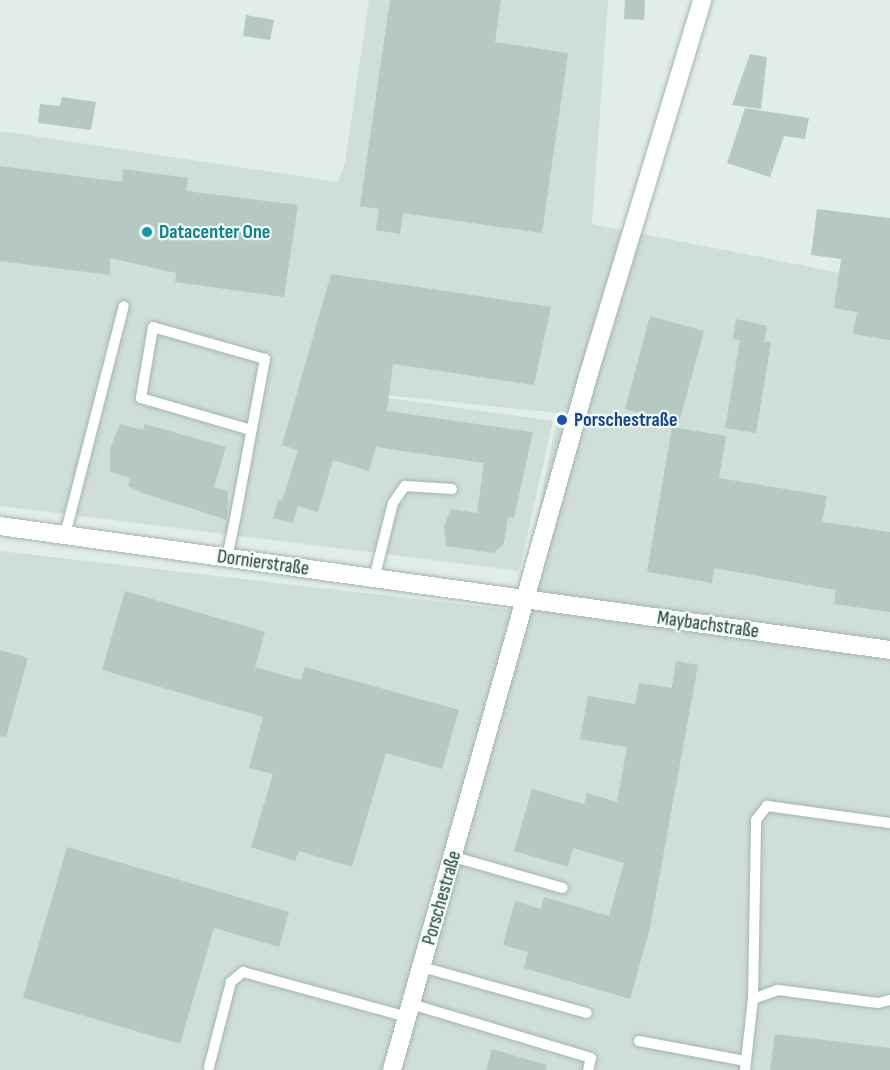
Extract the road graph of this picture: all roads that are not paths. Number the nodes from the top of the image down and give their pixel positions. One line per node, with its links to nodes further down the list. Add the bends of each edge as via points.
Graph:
1 (702, 0): 9 (street, Porschestraße, via 589,373)
2 (124, 306): 6 (lane)
3 (251, 430): 3 (lane, via 265,359 153,327 141,398); 7 (lane)
4 (453, 489): 8 (lane, via 405,486 393,503)
5 (0, 526): 6 (street, Dornierstraße)
6 (66, 536): 7 (street, Dornierstraße)
7 (227, 558): 8 (street, Dornierstraße)
8 (374, 579): 9 (street, Dornierstraße)
9 (527, 600): 10 (street, Maybachstraße); 12 (street, Porschestraße)
10 (890, 650)
11 (890, 823): 15 (lane, via 767,806 756,820)
12 (454, 856): 13 (lane); 14 (street, Porschestraße)
13 (563, 888)
14 (422, 967): 17 (street, Porschestraße); 18 (lane)
15 (753, 999): 16 (lane, via 778,990 878,1003); 20 (lane)
16 (890, 1000)
17 (409, 1010): 21 (lane, via 243,972 231,982); 22 (street, Porschestraße); 23 (lane, via 591,1058)
18 (587, 1013)
19 (639, 1041): 20 (lane)
20 (746, 1066)
21 (209, 1068)
22 (392, 1070)
23 (588, 1070)

